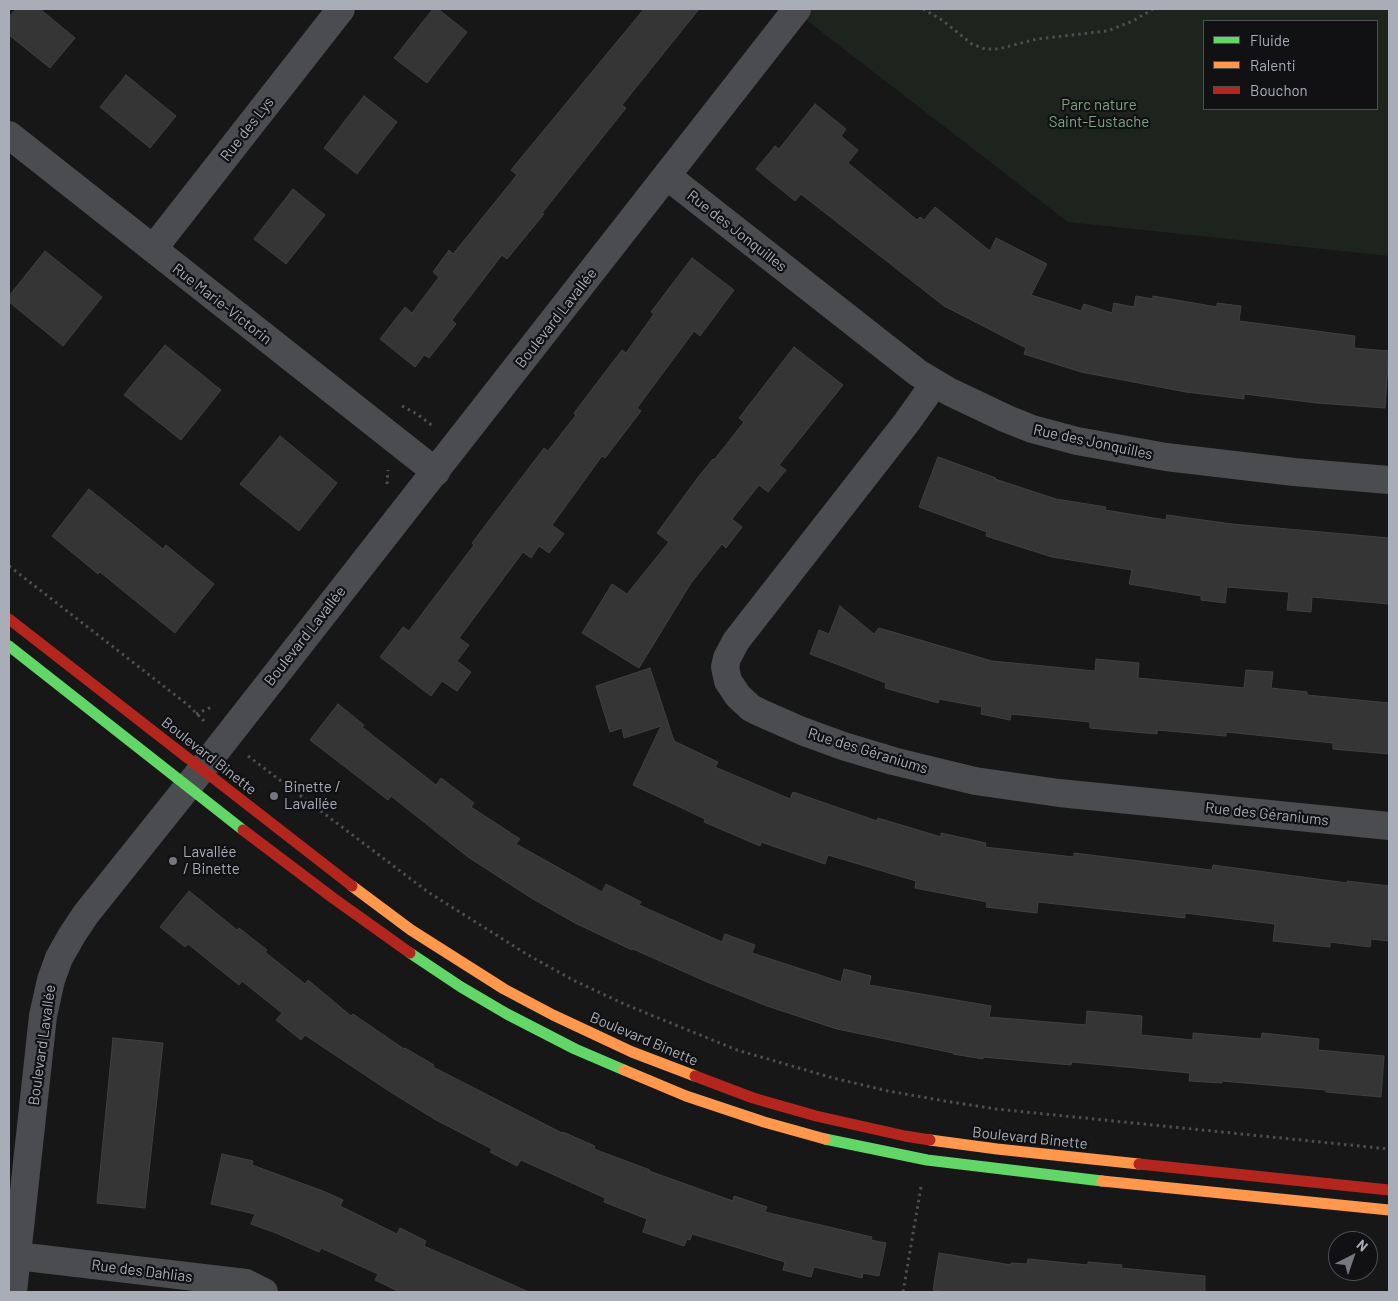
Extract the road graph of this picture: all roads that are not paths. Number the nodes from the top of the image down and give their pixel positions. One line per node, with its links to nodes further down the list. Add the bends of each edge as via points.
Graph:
1 (341, 9): 5 (street, Rue des Lys)
2 (797, 9): 4 (street, Boulevard Lavallée)
3 (9, 135): 5 (street, Rue Marie-Victorin)
4 (667, 176): 6 (street, Rue des Jonquilles); 7 (street, Boulevard Lavallée)
5 (153, 249): 7 (street, Rue Marie-Victorin)
6 (934, 384): 8 (street, Rue des Jonquilles, via 1007,420 1077,441 1166,457); 12 (street, Rue des Géraniums, via 736,641 725,667 732,689 744,702 770,717 843,746 974,781 1059,793)
7 (436, 472): 11 (street, Boulevard Lavallée)
8 (1389, 480)
9 (9, 619): 11 (street, Boulevard Binette)
10 (9, 646): 11 (street, Boulevard Binette)
11 (195, 778): 13 (street, Boulevard Binette, via 480,975 605,1040 723,1087 850,1124 934,1141); 14 (street, Boulevard Binette, via 362,920 461,987 584,1053 711,1104 824,1139 927,1160 1115,1183); 15 (street, Boulevard Lavallée, via 86,914 59,958 50,980 40,1036)
12 (1389, 826)
13 (1389, 1190)
14 (1389, 1210)
15 (17, 1256): 16 (street, Boulevard Lavallée); 17 (street, Rue des Dahlias, via 246,1283)
16 (13, 1292)
17 (264, 1292)

